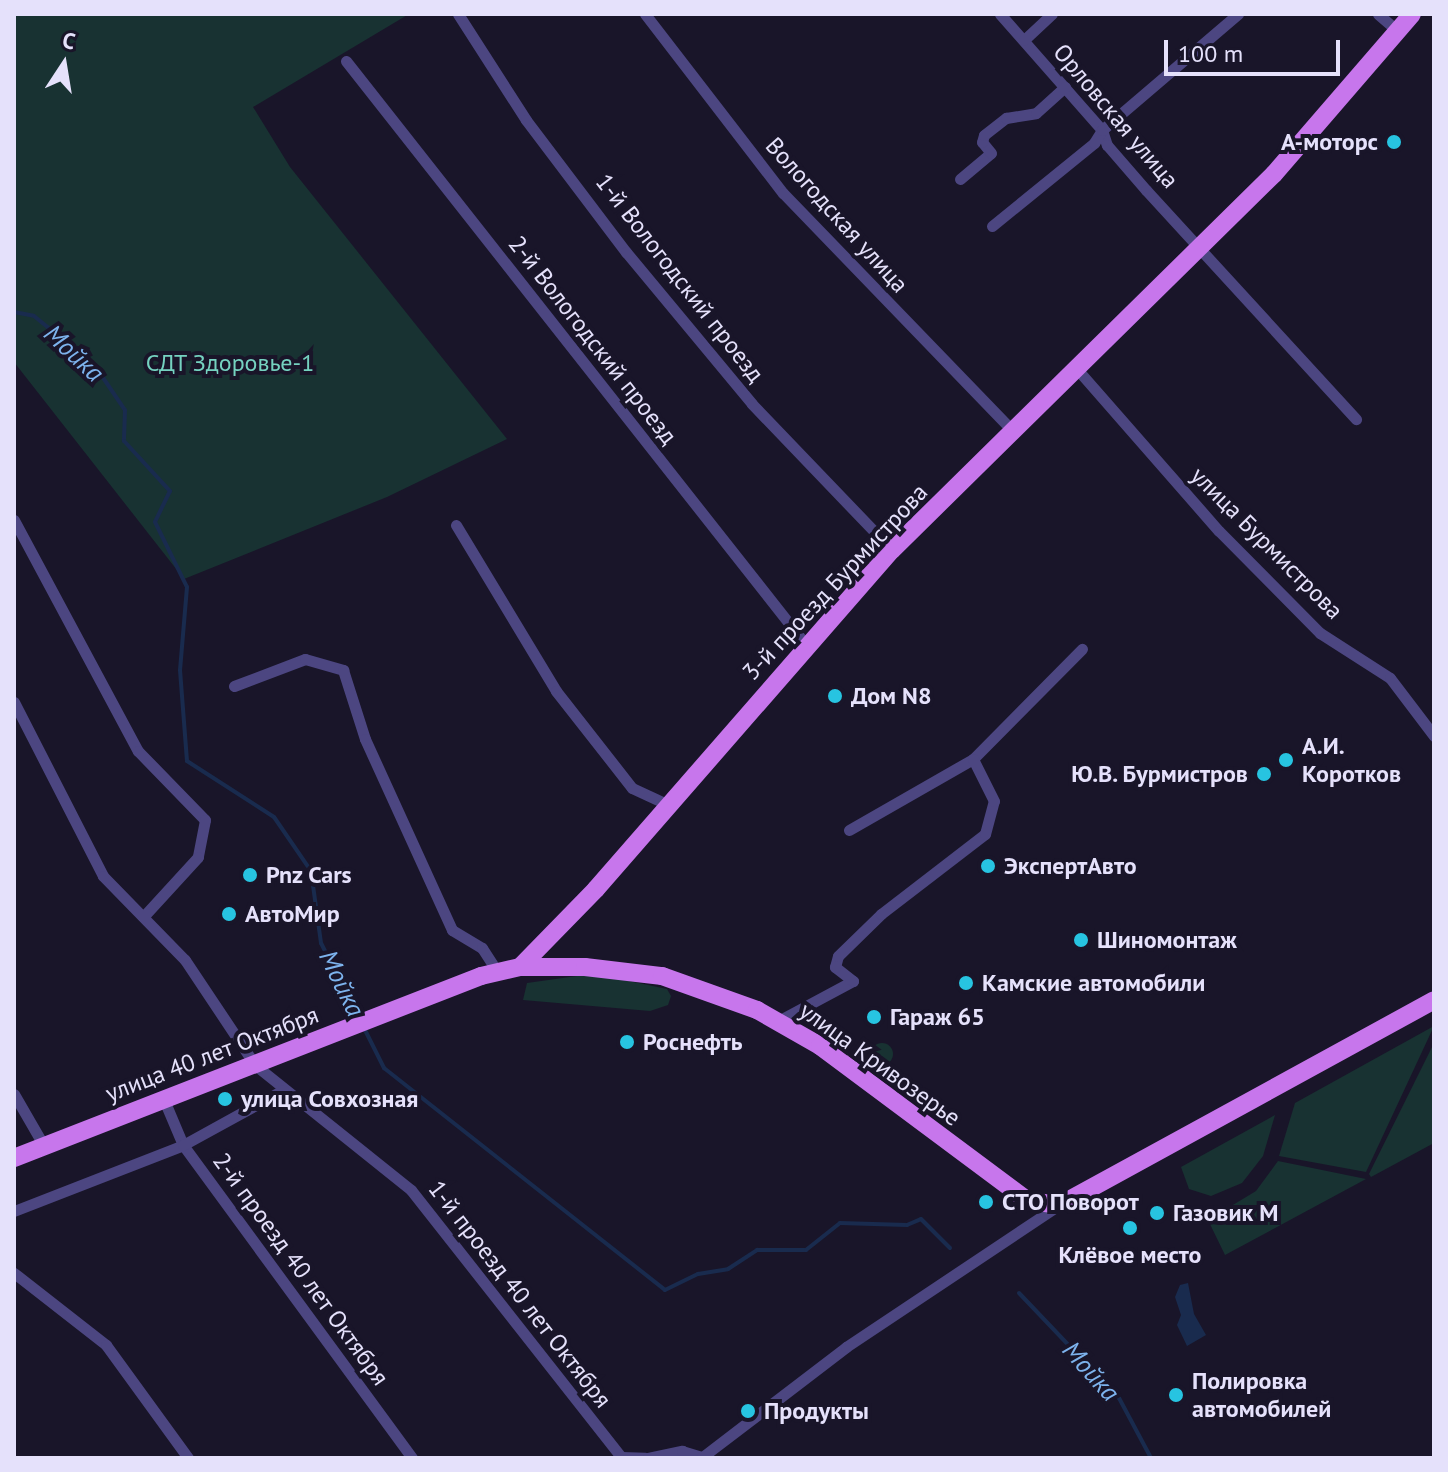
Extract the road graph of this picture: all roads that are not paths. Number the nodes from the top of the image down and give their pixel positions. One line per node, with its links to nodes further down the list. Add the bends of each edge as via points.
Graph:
1 (458, 14): 21 (street, 1-й Вологодский проезд, via 526,120 626,252 752,404)
2 (645, 14): 18 (street, Вологодская улица, via 783,193)
3 (1000, 14): 9 (street, Орловская улица)
4 (1052, 14): 9 (street)
5 (1238, 14): 12 (street)
6 (1378, 14): 8 (street)
7 (1412, 14): 8 (main road, 3-й проезд Бурмистрова)
8 (1399, 32): 15 (main road, 3-й проезд Бурмистрова, via 1274,174)
9 (1024, 40): 11 (street, Орловская улица)
10 (346, 61): 22 (street, 2-й Вологодский проезд)
11 (1065, 87): 12 (street, Орловская улица); 13 (street, via 1036,113 1006,118 984,135 982,142 991,153)
12 (1102, 130): 14 (street, via 1094,143); 15 (street, Орловская улица, via 1117,156)
13 (960, 179)
14 (992, 226)
15 (1201, 245): 16 (main road, 3-й проезд Бурмистрова); 17 (street)
16 (1077, 369): 18 (main road, 3-й проезд Бурмистрова); 26 (street, улица Бурмистрова, via 1219,531 1320,633 1390,678)
17 (1356, 419)
18 (1013, 431): 21 (main road, 3-й проезд Бурмистрова)
19 (14, 520): 30 (street, via 143,759 205,820 198,857)
20 (456, 525): 28 (street, via 556,691 632,788)
21 (892, 550): 22 (main road, 3-й проезд Бурмистрова)
22 (806, 645): 28 (main road, 3-й проезд Бурмистрова)
23 (1082, 649): 27 (street)
24 (234, 686): 32 (street, via 305,659 343,670 365,739 452,930 482,948)
25 (14, 702): 30 (street, 1-й проезд 40 лет Октября, via 80,839 115,892)
26 (1434, 736)
27 (973, 759): 29 (street); 34 (street, via 994,801 985,834 881,914 838,956 835,967 853,981)
28 (669, 805): 31 (main road, 3-й проезд Бурмистрова)
29 (849, 830)
30 (143, 917): 35 (street, 1-й проезд 40 лет Октября, via 204,985)
31 (520, 967): 32 (main road, улица 40 лет Октября); 34 (main road, улица Кривозерье, via 585,967 662,976 722,994)
32 (497, 971): 35 (main road, улица 40 лет Октября)
33 (1434, 1000): 42 (main road)
34 (778, 1021): 42 (main road, улица Кривозерье, via 1028,1201)
35 (255, 1065): 36 (street, 1-й проезд 40 лет Октября); 38 (main road, улица 40 лет Октября)
36 (283, 1090): 39 (street); 48 (street, 1-й проезд 40 лет Октября, via 411,1190 621,1457)
37 (14, 1094): 40 (street)
38 (164, 1100): 39 (street, 2-й проезд 40 лет Октября); 40 (main road, улица 40 лет Октября)
39 (183, 1145): 43 (street); 47 (street, 2-й проезд 40 лет Октября)
40 (44, 1146): 41 (main road, улица 40 лет Октября)
41 (14, 1158)
42 (1060, 1205): 45 (street, via 846,1347)
43 (14, 1211)
44 (14, 1273): 46 (street, via 106,1345)
45 (703, 1457): 48 (street, 1-й проезд 40 лет Октября, via 682,1451)
46 (188, 1458)
47 (412, 1458)
48 (647, 1458)

